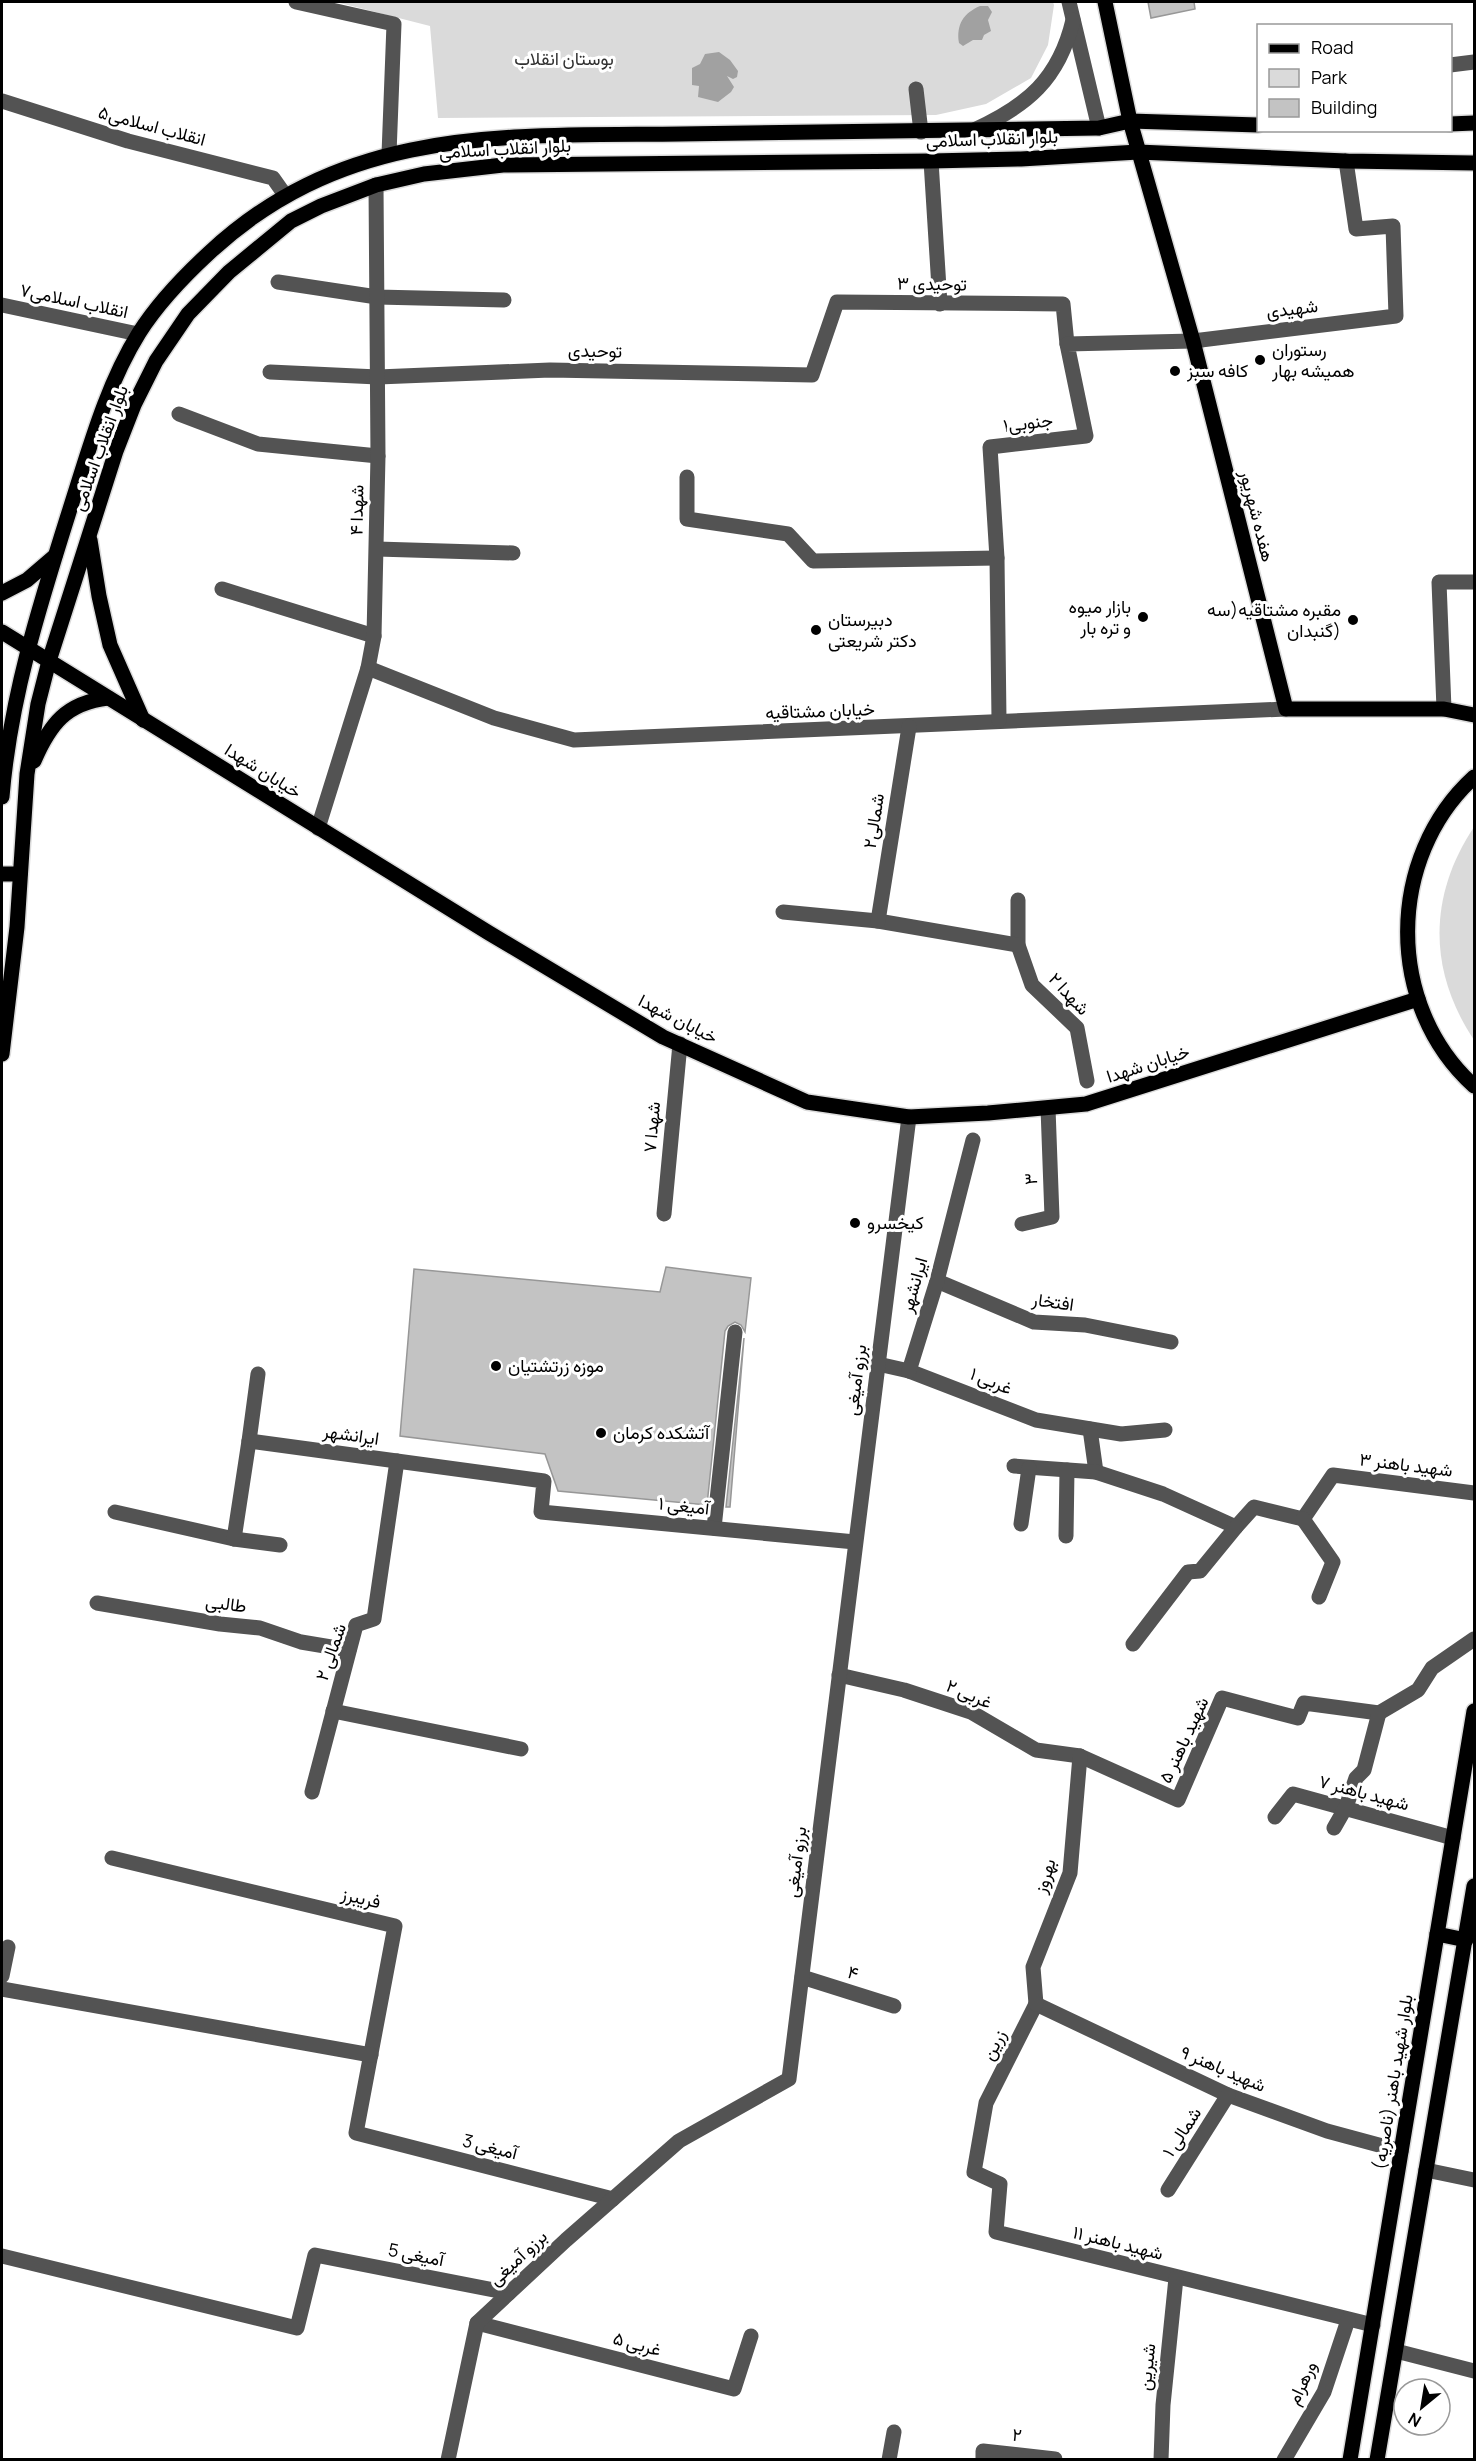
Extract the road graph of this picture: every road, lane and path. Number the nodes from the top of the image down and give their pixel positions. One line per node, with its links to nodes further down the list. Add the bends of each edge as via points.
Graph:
1 (296, 2): 4 (street)
2 (1069, 2): 5 (street)
3 (1105, 2): 10 (main road, هفده شهریور)
4 (316, 4): 18 (street, via 394,24)
5 (1073, 20): 14 (street); 15 (street, via 1067,44 1045,82 1004,117)
6 (1474, 62): 7 (street)
7 (1452, 65)
8 (916, 89): 16 (street)
9 (2, 101): 23 (street, انقلاب اسلامی۵, via 128,141 273,178)
10 (1130, 121): 13 (main road, بلوار انقلاب اسلامی); 14 (main road, بلوار انقلاب اسلامی); 17 (main road, هفده شهریور)
11 (1474, 123): 12 (main road)
12 (1452, 124)
13 (1257, 125)
14 (1099, 128): 15 (main road, بلوار انقلاب اسلامی)
15 (974, 130): 16 (main road, بلوار انقلاب اسلامی)
16 (921, 132): 18 (main road, بلوار انقلاب اسلامی, via 506,137)
17 (1138, 152): 19 (main road, بلوار انقلاب اسلامی); 20 (main road, بلوار انقلاب اسلامی); 30 (main road, هفده شهریور)
18 (388, 154): 23 (main road, بلوار انقلاب اسلامی, via 318,177)
19 (931, 161): 22 (main road, بلوار انقلاب اسلامی, via 503,165 424,174); 27 (street)
20 (1346, 161): 21 (main road, بلوار انقلاب اسلامی); 30 (street, شهیدی, via 1356,229 1393,226 1396,316)
21 (1474, 163)
22 (376, 185): 25 (street, شهدا ۴); 38 (main road, بلوار انقلاب اسلامی, via 291,221 229,272 188,314 156,361 134,405)
23 (285, 195): 29 (main road, بلوار انقلاب اسلامی, via 236,228 190,271)
24 (278, 282): 25 (street)
25 (377, 297): 26 (street); 34 (street, شهدا ۴)
26 (504, 300)
27 (940, 304): 31 (street, توحیدی ۳, via 1063,304); 33 (street, توحیدی ۳, via 837,302)
28 (2, 305): 29 (street, انقلاب اسلامی۷)
29 (138, 334): 41 (main road, بلوار انقلاب اسلامی, via 95,433)
30 (1193, 341): 31 (street); 52 (main road, هفده شهریور)
31 (1067, 344): 42 (street, جنوبی۱, via 1086,436 990,447)
32 (270, 372): 34 (street, توحیدی)
33 (812, 375): 34 (street, توحیدی, via 550,370)
34 (378, 377): 36 (street, شهدا ۴)
35 (179, 414): 36 (street, via 258,444)
36 (378, 456): 39 (street, شهدا ۴)
37 (687, 477): 42 (street, via 687,519 788,534 813,561)
38 (89, 535): 49 (main road, بلوار انقلاب اسلامی); 55 (main road, via 110,645)
39 (376, 549): 40 (street); 47 (street, شهدا ۴)
40 (513, 554)
41 (56, 556): 45 (main road, via 27,580); 48 (main road, بلوار انقلاب اسلامی)
42 (997, 558): 56 (street, جنوبی۱)
43 (1474, 582): 53 (street, via 1438,582)
44 (222, 589): 47 (street)
45 (2, 593)
46 (2, 632): 48 (main road, خیابان شهدا)
47 (374, 636): 50 (street, شهدا ۴)
48 (28, 648): 49 (main road, خیابان شهدا); 61 (main road, بلوار انقلاب اسلامی, via 12,718)
49 (49, 661): 51 (main road, خیابان شهدا); 58 (main road, بلوار انقلاب اسلامی)
50 (368, 668): 57 (street, خیابان مشتاقیه, via 494,718 574,740); 63 (street, شهدا ۴)
51 (108, 698): 55 (main road, خیابان شهدا); 58 (main road, via 90,700 59,719)
52 (1286, 709): 53 (main road); 56 (street, خیابان مشتاقیه)
53 (1444, 709): 54 (main road)
54 (1474, 716)
55 (143, 720): 63 (main road, خیابان شهدا)
56 (999, 720): 57 (street, خیابان مشتاقیه)
57 (909, 727): 68 (street, شمالی۲)
58 (27, 774): 65 (main road, بلوار انقلاب اسلامی)
59 (1474, 777): 70 (main road, via 1454,799 1426,842 1410,891 1407,943)
60 (2, 784): 61 (main road)
61 (2, 790): 62 (main road, بلوار انقلاب اسلامی)
62 (2, 797)
63 (318, 828): 71 (main road, خیابان شهدا)
64 (2, 874): 65 (main road)
65 (20, 874): 72 (main road, بلوار انقلاب اسلامی)
66 (1018, 900): 69 (street, شهدا ۲)
67 (783, 912): 68 (street)
68 (878, 921): 69 (street)
69 (1018, 945): 73 (street, شهدا ۲, via 1032,985 1077,1028)
70 (1418, 999): 74 (main road, via 1436,1039); 75 (main road, خیابان شهدا, via 1086,1104)
71 (680, 1044): 76 (main road, خیابان شهدا, via 807,1102); 78 (street, شهدا ۷)
72 (2, 1054)
73 (1087, 1081)
74 (1474, 1086)
75 (1048, 1108): 76 (main road, خیابان شهدا); 79 (street, ۳, via 1052,1217)
76 (909, 1117): 83 (street, برزو آمیغی)
77 (973, 1140): 80 (street, ایرانشهر)
78 (664, 1214)
79 (1022, 1224)
80 (937, 1281): 82 (street, افتخار, via 1034,1322 1085,1325); 84 (street, ایرانشهر)
81 (735, 1332): 98 (street)
82 (1170, 1342)
83 (878, 1364): 84 (street, ۱ غربی); 101 (street, برزو آمیغی)
84 (909, 1371): 86 (street, ۱ غربی, via 1036,1420)
85 (258, 1374): 88 (street)
86 (1090, 1429): 87 (street, ۱ غربی, via 1121,1434); 91 (street)
87 (1165, 1430)
88 (249, 1441): 89 (street, ایرانشهر); 100 (street)
89 (397, 1461): 92 (street, ایرانشهر); 107 (street, ۲ شمالی, via 374,1619 357,1624)
90 (1067, 1470): 91 (street); 96 (street, via 1021,1467); 99 (street)
91 (1096, 1472): 97 (street, via 1163,1494)
92 (544, 1481): 98 (street, آمیغی ۱, via 541,1512)
93 (1474, 1493): 95 (street, شهید باهنر ۳, via 1333,1475)
94 (115, 1512): 100 (street)
95 (1303, 1519): 97 (street, via 1254,1507); 103 (street, via 1333,1562)
96 (1022, 1524)
97 (1236, 1527): 106 (street, via 1200,1571 1188,1572)
98 (714, 1528): 101 (street, آمیغی ۱)
99 (1066, 1536)
100 (234, 1539): 102 (street)
101 (855, 1542): 108 (street, برزو آمیغی)
102 (280, 1545)
103 (1319, 1597)
104 (98, 1604): 107 (street, طالبی, via 260,1628 301,1642)
105 (1474, 1639): 111 (street, via 1432,1668 1418,1690)
106 (1133, 1644)
107 (349, 1650): 109 (street, ۲ شمالی)
108 (839, 1675): 113 (street, ۲ غربی, via 904,1690 971,1712 1036,1750); 125 (street, برزو آمیغی)
109 (333, 1711): 112 (street); 114 (street, ۲ شمالی)
110 (1474, 1711): 118 (main road, بلوار شهید باهنر (ناصریه))
111 (1379, 1713): 113 (street, شهید باهنر ۵, via 1304,1703 1298,1718 1222,1698 1178,1800); 115 (street, via 1364,1770 1356,1778)
112 (521, 1749)
113 (1080, 1755): 127 (street, بهروز, via 1070,1873 1033,1967)
114 (312, 1792)
115 (1346, 1807): 116 (street, شهید باهنر ۷, via 1293,1794); 117 (street); 118 (street, شهید باهنر ۷)
116 (1275, 1817)
117 (1334, 1828)
118 (1453, 1838): 121 (main road, بلوار شهید باهنر (ناصریه))
119 (112, 1858): 129 (street, فریبرز, via 395,1926)
120 (1474, 1887): 122 (main road)
121 (1437, 1935): 122 (main road); 133 (main road, بلوار شهید باهنر (ناصریه))
122 (1466, 1940): 134 (main road)
123 (8, 1947): 124 (street)
124 (2, 1976)
125 (802, 1977): 128 (street, ۴); 137 (street, برزو آمیغی, via 789,2079 679,2141)
126 (2, 1989): 129 (street)
127 (1036, 2004): 130 (street, شهید باهنر ۹); 131 (street, زرین)
128 (894, 2006)
129 (371, 2055): 132 (street, فریبرز)
130 (1228, 2095): 133 (street, شهید باهنر ۹, via 1327,2131); 136 (street, ۱ شمالی)
131 (986, 2103): 139 (street, شهید باهنر ۱۱, via 974,2172 1000,2184 996,2232)
132 (356, 2133): 137 (street, آمیغی 3)
133 (1401, 2151): 143 (main road, بلوار شهید باهنر (ناصریه))
134 (1426, 2170): 135 (street); 145 (main road)
135 (1474, 2180)
136 (1168, 2190)
137 (613, 2199): 140 (street, برزو آمیغی)
138 (2, 2256): 140 (street, آمیغی 5, via 297,2328 315,2255)
139 (1176, 2278): 141 (street, شهید باهنر ۱۱); 152 (street, شیرین, via 1162,2405)
140 (509, 2293): 142 (street, برزو آمیغی)
141 (1347, 2319): 143 (street, شهید باهنر ۱۱); 153 (street, ورهرام, via 1324,2392)
142 (477, 2323): 144 (street, ۵ غربی, via 734,2390); 149 (street)
143 (1372, 2325): 154 (main road, بلوار شهید باهنر (ناصریه))
144 (751, 2336)
145 (1396, 2351): 146 (street); 155 (main road)
146 (1474, 2371)
147 (894, 2432): 150 (street)
148 (1055, 2459): 151 (street, ۲, via 983,2451)
149 (448, 2460)
150 (889, 2460)
151 (983, 2460)
152 (1161, 2460)
153 (1284, 2460)
154 (1350, 2460)
155 (1377, 2460)

